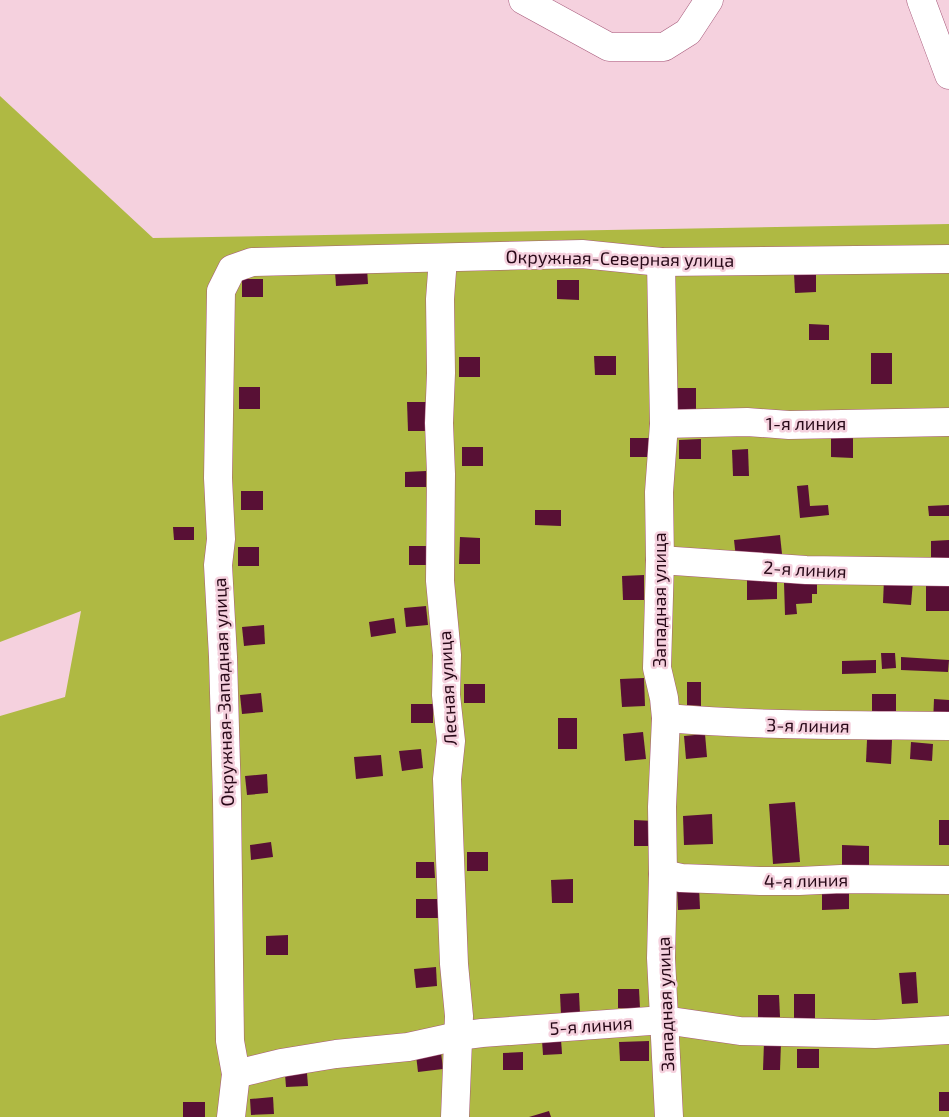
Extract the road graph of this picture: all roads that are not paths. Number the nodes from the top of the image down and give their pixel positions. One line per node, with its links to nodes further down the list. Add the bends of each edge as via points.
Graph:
1 (523, 0): 2 (street, via 609,47 664,47 688,32)
2 (710, 0)
3 (921, 0): 4 (street)
4 (949, 75)
5 (443, 258): 7 (street, Окружная-Северная улица, via 582,254); 8 (street, Окружная-Северная улица, via 252,262); 19 (street, Лесная улица, via 440,299 440,581 451,741 447,779 454,964 460,1016)
6 (949, 259): 7 (street, Окружная-Северная улица)
7 (661, 262): 10 (street, Западная улица)
8 (232, 269): 20 (street, Окружная-Западная улица, via 220,291 218,478 221,539 218,565 223,657 230,1041)
9 (949, 422): 10 (street, 1-я линия)
10 (664, 424): 11 (street, Западная улица, via 659,492)
11 (660, 560): 12 (street, 2-я линия, via 806,570); 13 (street, Западная улица, via 658,668)
12 (949, 572)
13 (666, 718): 14 (street, 3-я линия, via 793,725); 15 (street, Западная улица)
14 (949, 726)
15 (663, 874): 16 (street, 4-я линия, via 681,878 760,881); 17 (street, Западная улица)
16 (949, 880)
17 (664, 1020): 18 (street, 5-я линия, via 740,1031 875,1034); 19 (street, 5-я линия); 23 (street, Западная улица)
18 (949, 1030)
19 (458, 1036): 20 (street, 5-я линия, via 408,1047 281,1063); 22 (street, Лесная улица)
20 (236, 1074): 21 (street, Окружная-Западная улица)
21 (231, 1117)
22 (455, 1117)
23 (669, 1117)

